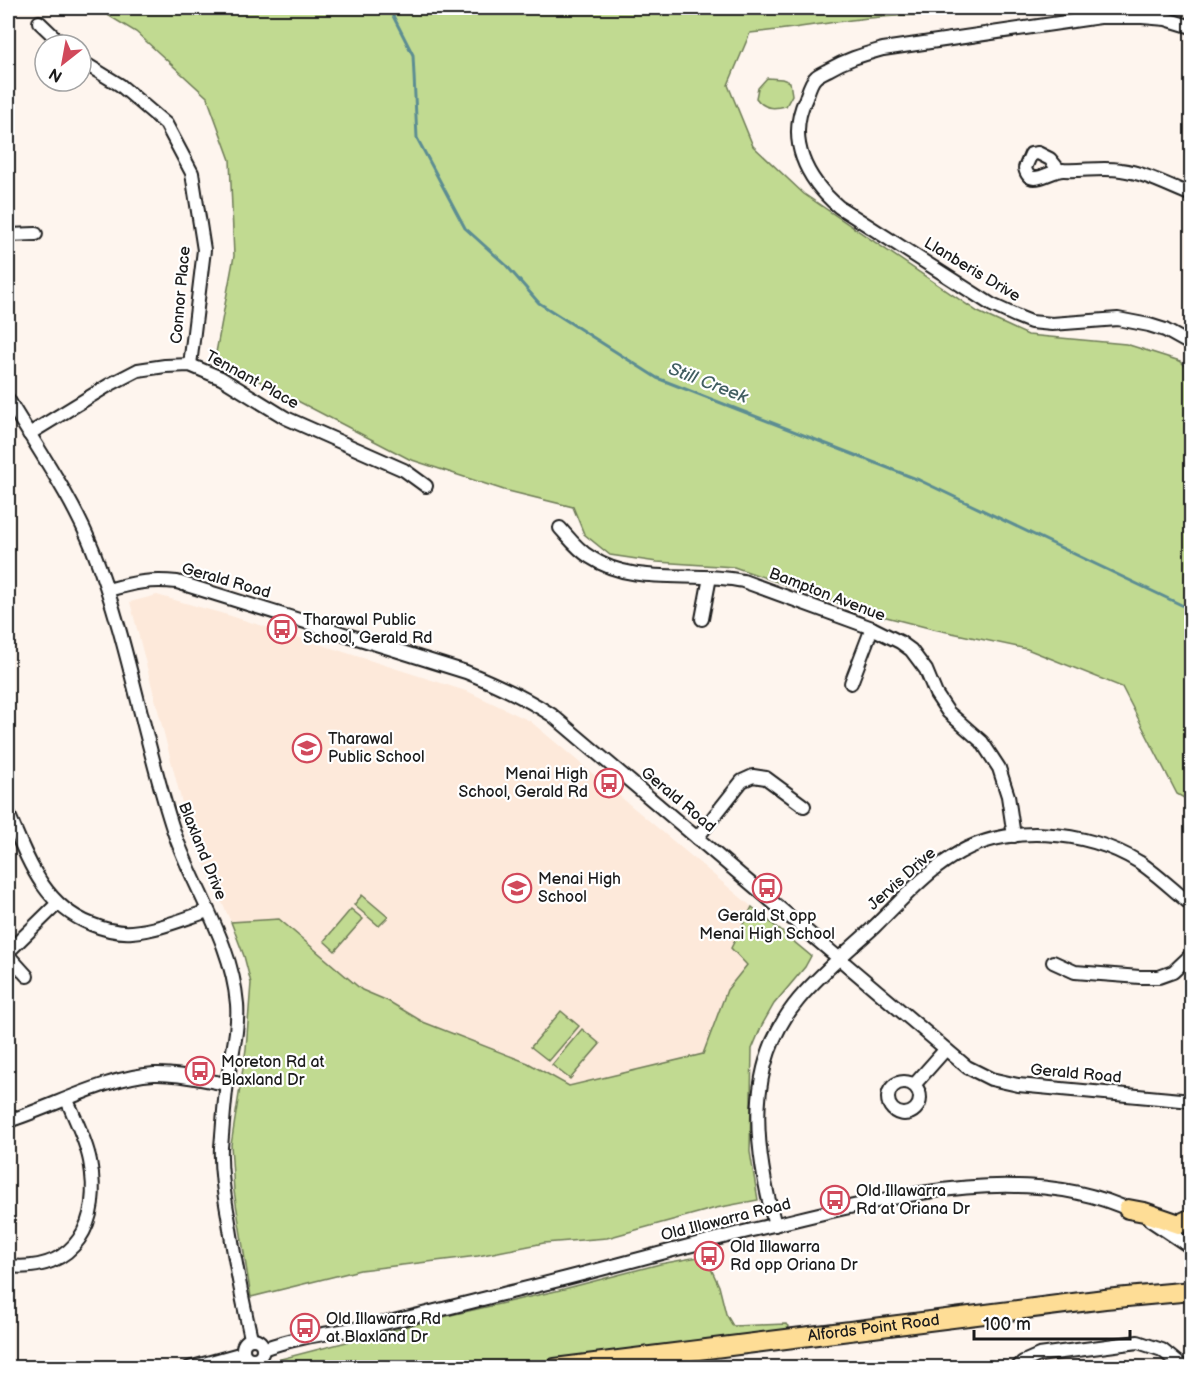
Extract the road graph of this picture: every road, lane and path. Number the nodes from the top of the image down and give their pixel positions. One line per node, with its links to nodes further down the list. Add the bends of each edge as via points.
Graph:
1 (39, 22): 3 (street)
2 (1191, 27): 9 (street, Llanberis Drive, via 1142,16 1100,17 849,58 815,78 800,113 798,140 812,180 839,207 992,305 1031,322 1118,319 1149,325)
3 (50, 33)
4 (93, 68): 10 (street, Connor Place, via 166,123 192,173 204,250)
5 (1059, 170): 6 (street, via 1120,170 1144,175)
6 (1191, 195)
7 (36, 234): 8 (street)
8 (8, 235)
9 (1191, 345)
10 (190, 365): 12 (street, Tennant Place, via 138,370); 13 (street, Tennant Place, via 221,378 294,422 404,470)
11 (8, 399): 12 (street, Blaxland Drive)
12 (29, 434): 16 (street, Blaxland Drive, via 78,518)
13 (426, 486)
14 (560, 528): 15 (street, Bampton Avenue, via 588,556 621,572)
15 (710, 578): 17 (street); 18 (street, Bampton Avenue, via 743,581)
16 (108, 590): 23 (street, Gerald Road, via 139,581 177,582 496,683 552,715); 26 (street, Blaxland Drive, via 162,794)
17 (702, 619)
18 (872, 627): 19 (street); 22 (street, Bampton Avenue, via 911,650 948,712 990,752 1004,781)
19 (851, 683)
20 (804, 806): 23 (street, via 766,778 753,776 742,781)
21 (8, 813): 24 (street, via 31,867)
22 (1014, 836): 25 (street, Jervis Drive, via 1060,836 1100,843 1141,864); 29 (street, Jervis Drive, via 967,848 942,863)
23 (697, 838): 29 (street, Gerald Road)
24 (57, 904): 26 (street, via 78,919 129,932 158,928); 27 (street)
25 (1191, 905)
26 (208, 911): 33 (street, Blaxland Drive, via 224,944 237,1006)
27 (8, 954): 31 (street)
28 (1191, 954): 30 (street, via 1173,972 1159,977 1075,972)
29 (840, 959): 32 (street, Gerald Road); 40 (street, Jervis Drive, via 790,1011 777,1034 761,1080 758,1138)
30 (1053, 962)
31 (27, 976)
32 (945, 1050): 34 (street); 36 (street, Gerald Road, via 991,1079 1018,1085)
33 (227, 1084): 35 (street, via 176,1075 146,1075); 45 (street, Blaxland Drive, via 221,1175)
34 (914, 1085)
35 (67, 1100): 37 (street); 42 (street, via 92,1174 84,1229 74,1246 60,1258 41,1265)
36 (1191, 1101)
37 (8, 1121)
38 (1128, 1209): 39 (highway, via 1179,1224); 40 (street, Old Illawarra Road, via 1065,1191 992,1187 934,1190); 41 (street, Old Illawarra Road)
39 (1191, 1218)
40 (775, 1225): 46 (street, Old Illawarra Road)
41 (1191, 1247)
42 (8, 1266)
43 (1191, 1291): 49 (highway, Alfords Point Road)
44 (1191, 1303): 50 (highway, Alfords Point Road, via 1101,1310)
45 (251, 1338): 46 (street, via 260,1341); 47 (street, via 244,1344)
46 (263, 1349): 47 (street, via 253,1359)
47 (243, 1353): 48 (street)
48 (189, 1368)
49 (555, 1368)
50 (643, 1368)
51 (1017, 1368): 52 (street, via 1039,1355 1138,1342 1162,1350)
52 (1184, 1368)

